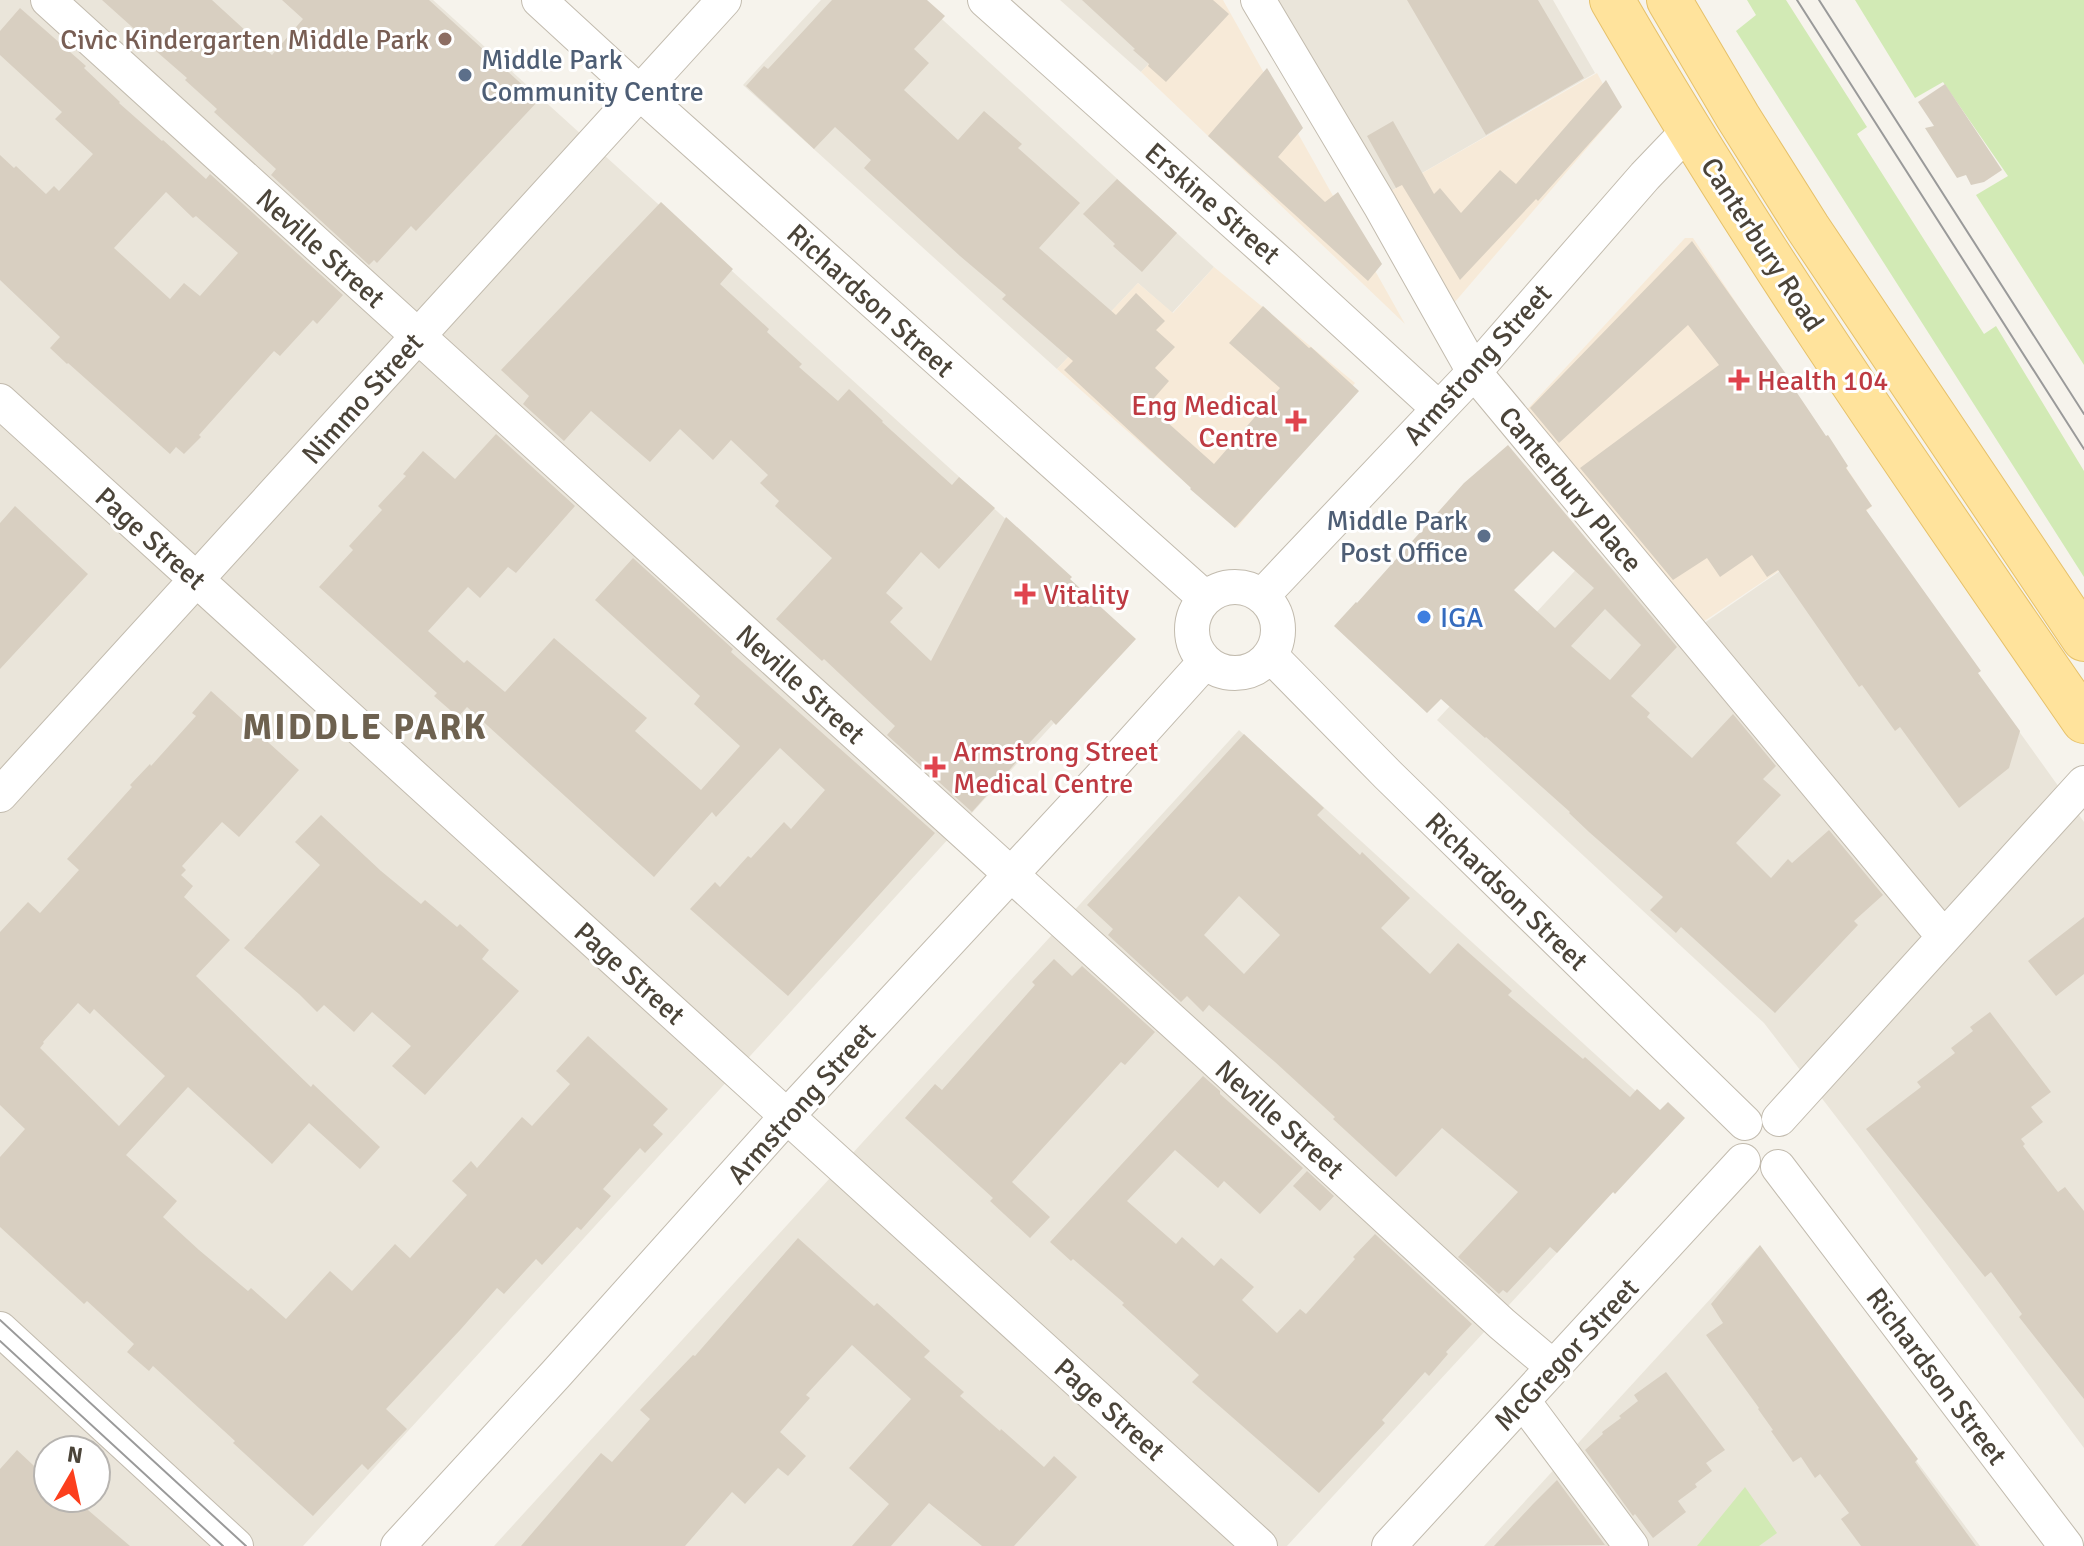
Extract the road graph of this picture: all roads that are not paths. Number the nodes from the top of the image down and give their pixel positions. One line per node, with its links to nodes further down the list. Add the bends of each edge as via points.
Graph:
1 (48, 0): 10 (street, Neville Street)
2 (539, 0): 8 (street, Richardson Street)
3 (724, 0): 8 (street, Nimmo Street)
4 (985, 0): 13 (street, Erskine Street)
5 (1258, 0): 11 (street, Canterbury Place)
6 (1612, 0): 9 (main road, Canterbury Road)
7 (1669, 0): 17 (main road, Canterbury Road, via 1808,228)
8 (639, 92): 10 (street, Nimmo Street); 16 (street, Richardson Street)
9 (1689, 130): 11 (street, Armstrong Street); 20 (main road, Canterbury Road, via 1916,477)
10 (418, 336): 14 (street, Nimmo Street); 23 (street, Neville Street)
11 (1474, 372): 13 (street, Armstrong Street); 24 (street, Canterbury Place)
12 (0, 401): 14 (street, Page Street)
13 (1438, 408): 15 (street, Armstrong Street)
14 (196, 579): 22 (street, Nimmo Street); 25 (street, Page Street)
15 (1262, 596): 16 (street, via 1227,587); 18 (street, via 1271,605 1279,630)
16 (1205, 598): 19 (street, via 1196,609 1192,637)
17 (2084, 639)
18 (1271, 656): 19 (street, via 1246,673 1217,670); 27 (street, Richardson Street)
19 (1205, 662): 23 (street, Armstrong Street)
20 (2084, 721)
21 (2084, 783): 24 (street)
22 (0, 795)
23 (1011, 875): 25 (street, Armstrong Street); 31 (street, Neville Street)
24 (1944, 937): 26 (street)
25 (787, 1116): 34 (street, Armstrong Street); 35 (street, Page Street)
26 (1779, 1119): 27 (street, via 1760,1115); 29 (street, via 1792,1143 1789,1157)
27 (1745, 1123): 28 (street, via 1737,1139)
28 (1743, 1161): 29 (street, via 1761,1171); 31 (street, McGregor Street)
29 (1778, 1167): 38 (street, Richardson Street)
30 (0, 1329): 33 (street)
31 (1553, 1367): 32 (street, McGregor Street)
32 (1523, 1401): 36 (street, McGregor Street); 37 (street)
33 (236, 1546)
34 (398, 1546)
35 (1260, 1546)
36 (1389, 1546)
37 (1631, 1546)
38 (2066, 1546)

